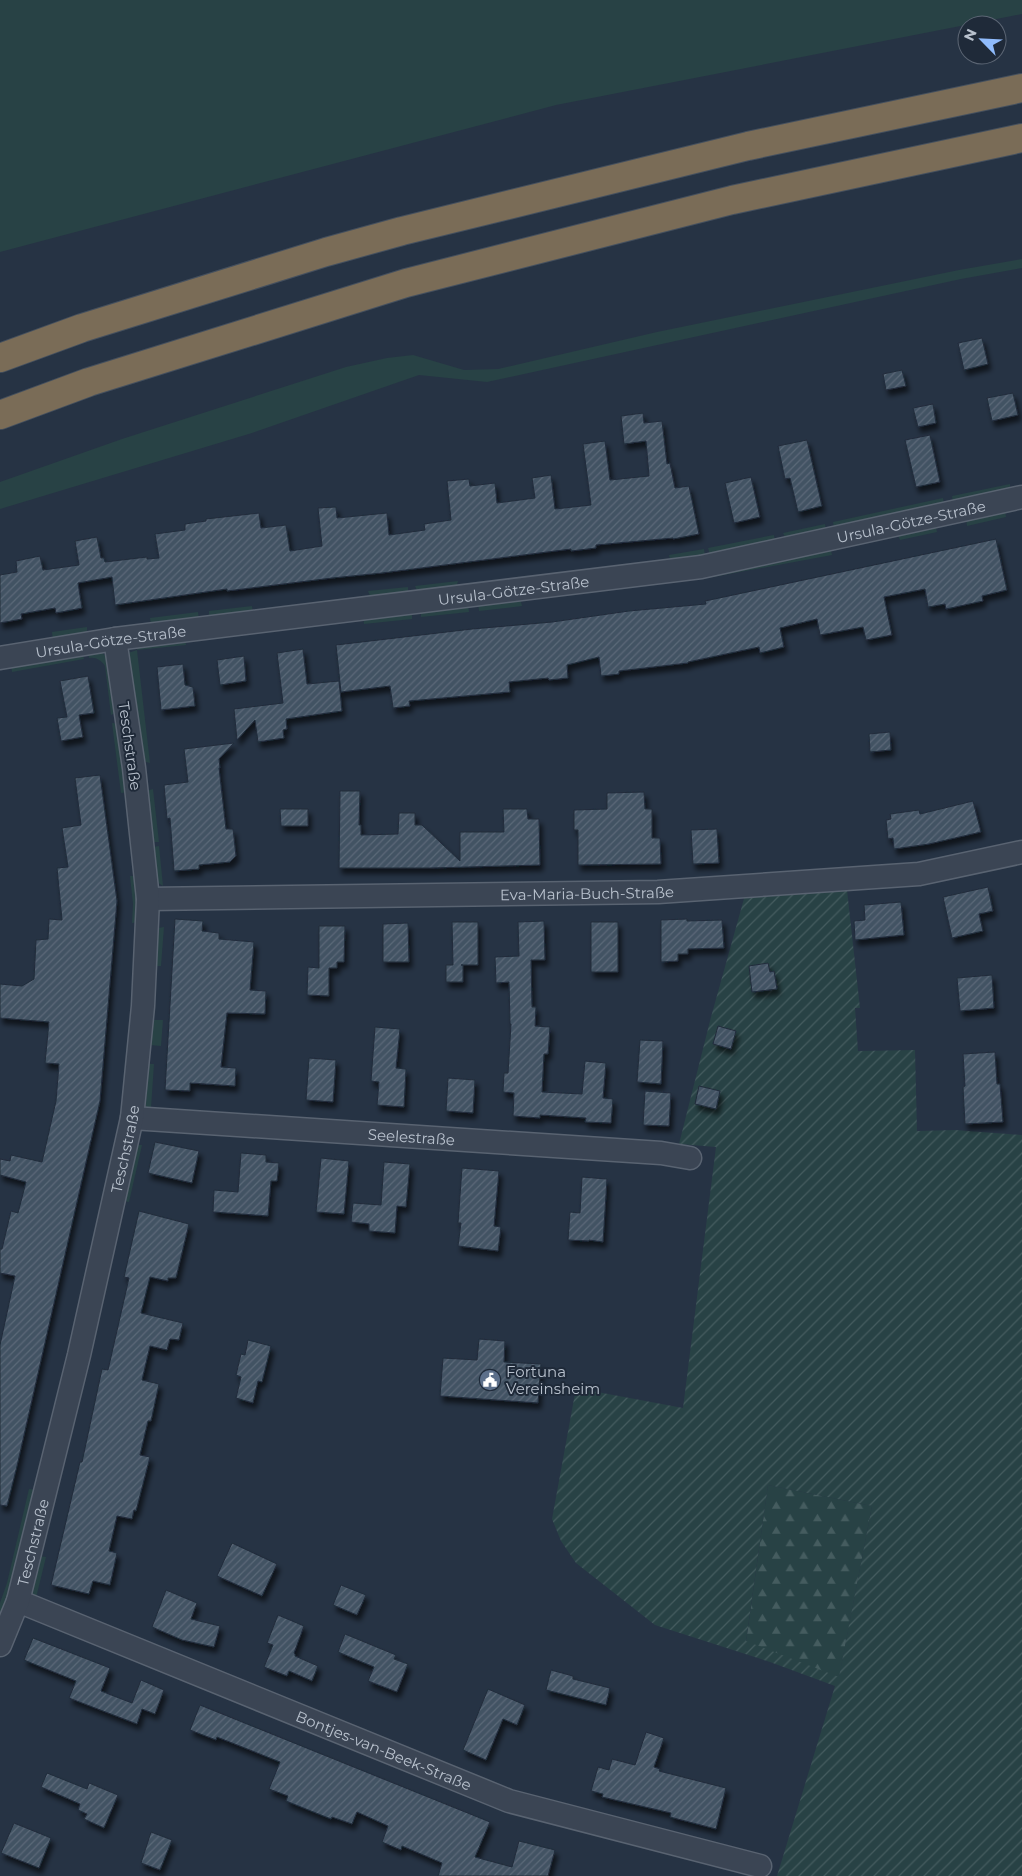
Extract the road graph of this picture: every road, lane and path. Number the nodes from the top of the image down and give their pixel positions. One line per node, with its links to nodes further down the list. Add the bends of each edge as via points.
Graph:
1 (1022, 88): 3 (highway, via 748,146 402,231 91,325)
2 (1022, 138): 4 (highway, via 732,200 406,283 89,382)
3 (0, 358)
4 (0, 415)
5 (1022, 497): 6 (street, Ursula-Götze-Straße, via 701,567)
6 (115, 639): 7 (street, Ursula-Götze-Straße); 9 (street, Teschstraße, via 134,768)
7 (0, 658)
8 (1022, 852): 9 (street, Eva-Maria-Buch-Straße, via 919,874 658,892)
9 (148, 898): 10 (street, Teschstraße, via 143,1006)
10 (132, 1118): 11 (street, Seelestraße, via 661,1153); 12 (street, Teschstraße, via 79,1355)
11 (690, 1158)
12 (18, 1601): 13 (street, Teschstraße); 14 (street, Bontjes-van-Beek-Straße, via 509,1801)
13 (0, 1645)
14 (760, 1866)

